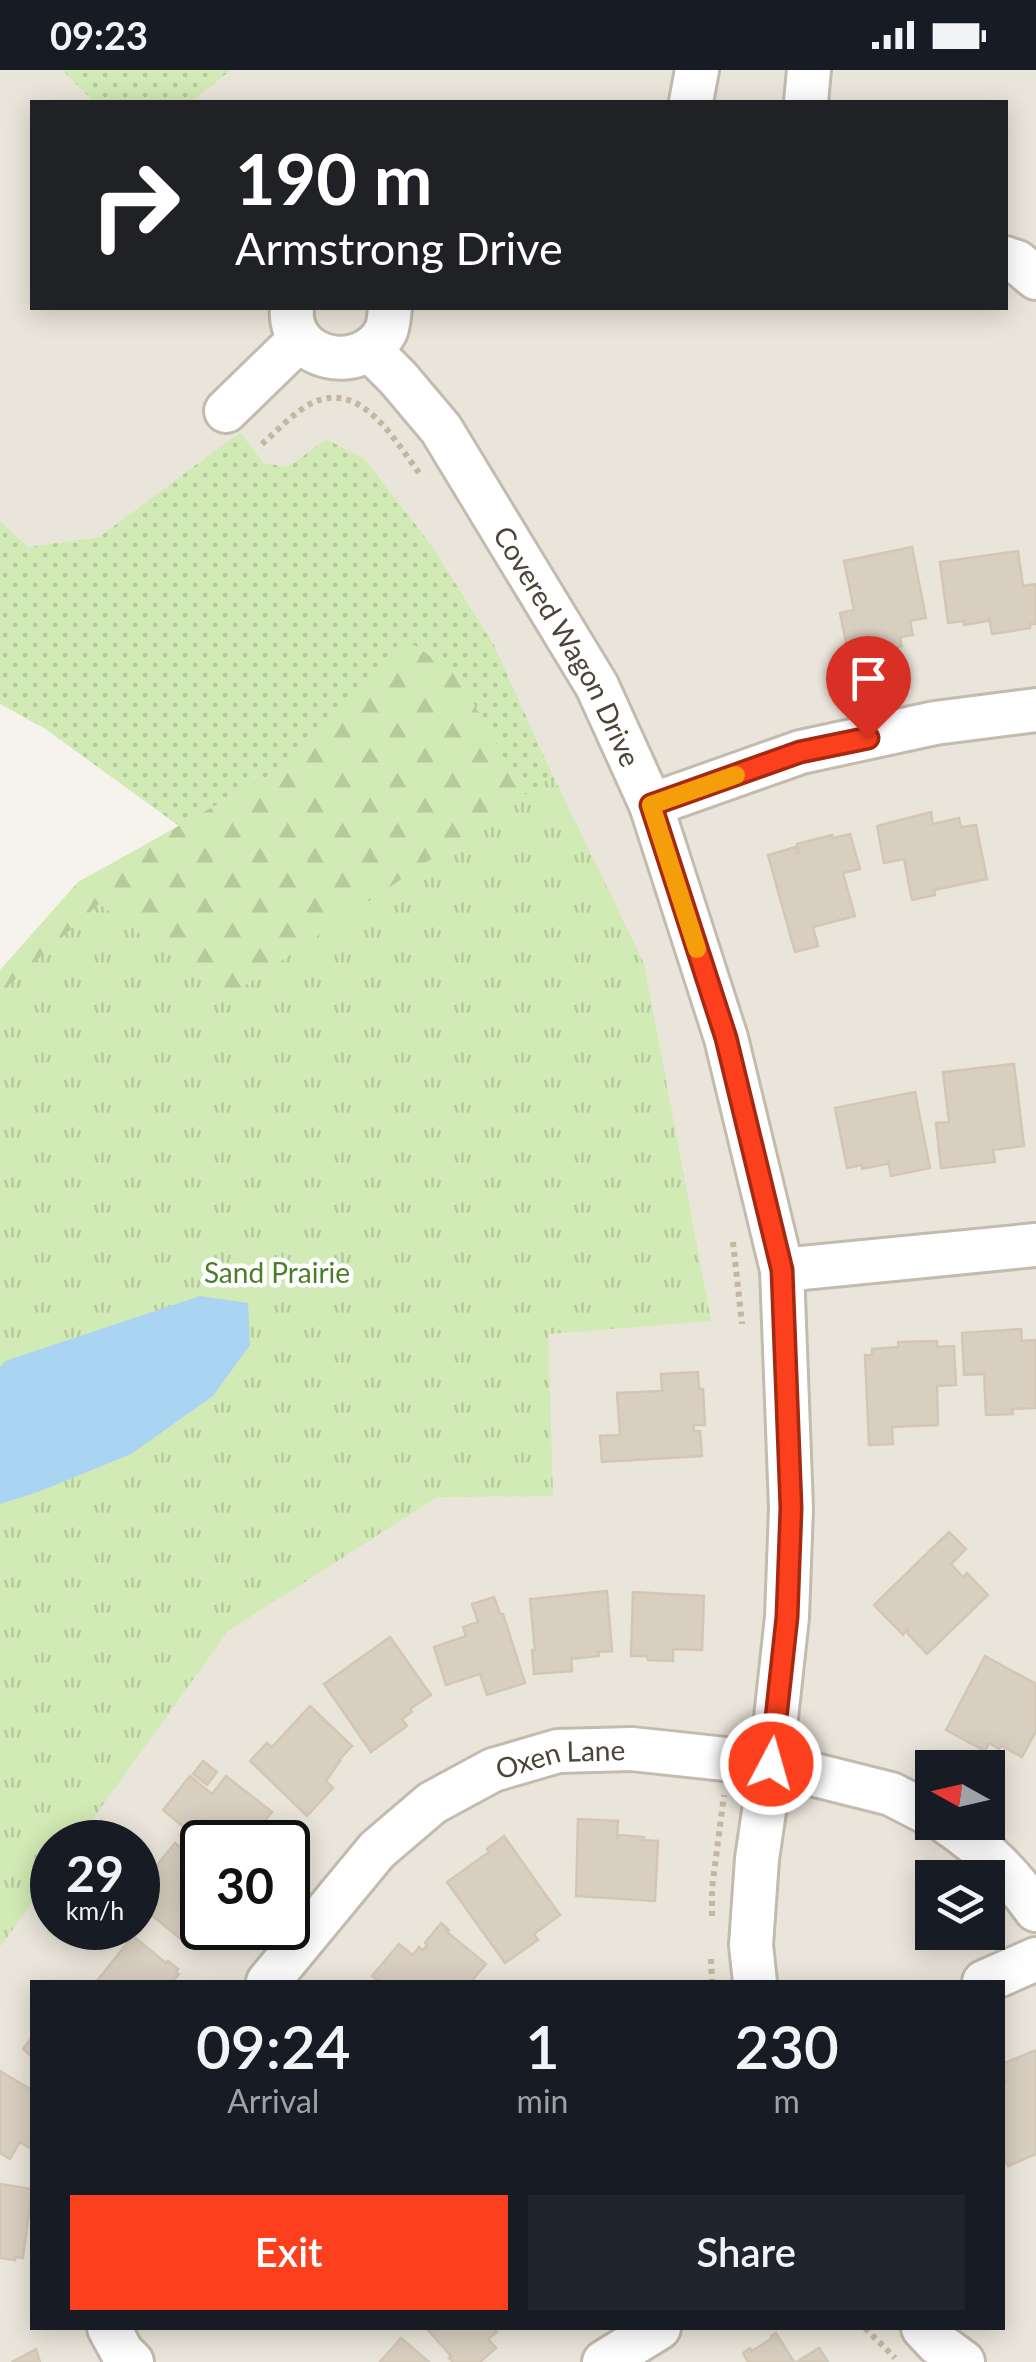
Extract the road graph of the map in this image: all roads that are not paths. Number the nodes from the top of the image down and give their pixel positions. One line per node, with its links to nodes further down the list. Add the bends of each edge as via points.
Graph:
1 (696, 70): 3 (street)
2 (809, 70): 4 (street)
3 (692, 100)
4 (806, 100)
5 (1008, 259): 6 (street)
6 (1036, 278)
7 (390, 310): 9 (street, via 388,329)
8 (296, 323): 9 (street, via 320,355 346,360); 10 (street)
9 (370, 350): 12 (street, Covered Wagon Drive, via 441,429 598,686)
10 (226, 411)
11 (1036, 710): 12 (street, via 800,752)
12 (651, 805): 14 (street, Covered Wagon Drive, via 726,1038)
13 (1036, 1244): 14 (street)
14 (782, 1270): 15 (street, Covered Wagon Drive, via 791,1508)
15 (771, 1764): 16 (street, Oxen Lane); 20 (street, Oxen Lane, via 632,1748 558,1751 494,1770 432,1802 377,1850); 21 (street, Covered Wagon Drive, via 757,1859)
16 (915, 1806)
17 (972, 1840): 18 (street)
18 (1036, 1910)
19 (1036, 1959): 22 (street)
20 (270, 1980)
21 (755, 1980)
22 (989, 1980)
23 (110, 2330): 26 (street)
24 (656, 2330): 27 (street)
25 (925, 2330): 28 (street)
26 (132, 2362)
27 (604, 2362)
28 (963, 2362)

